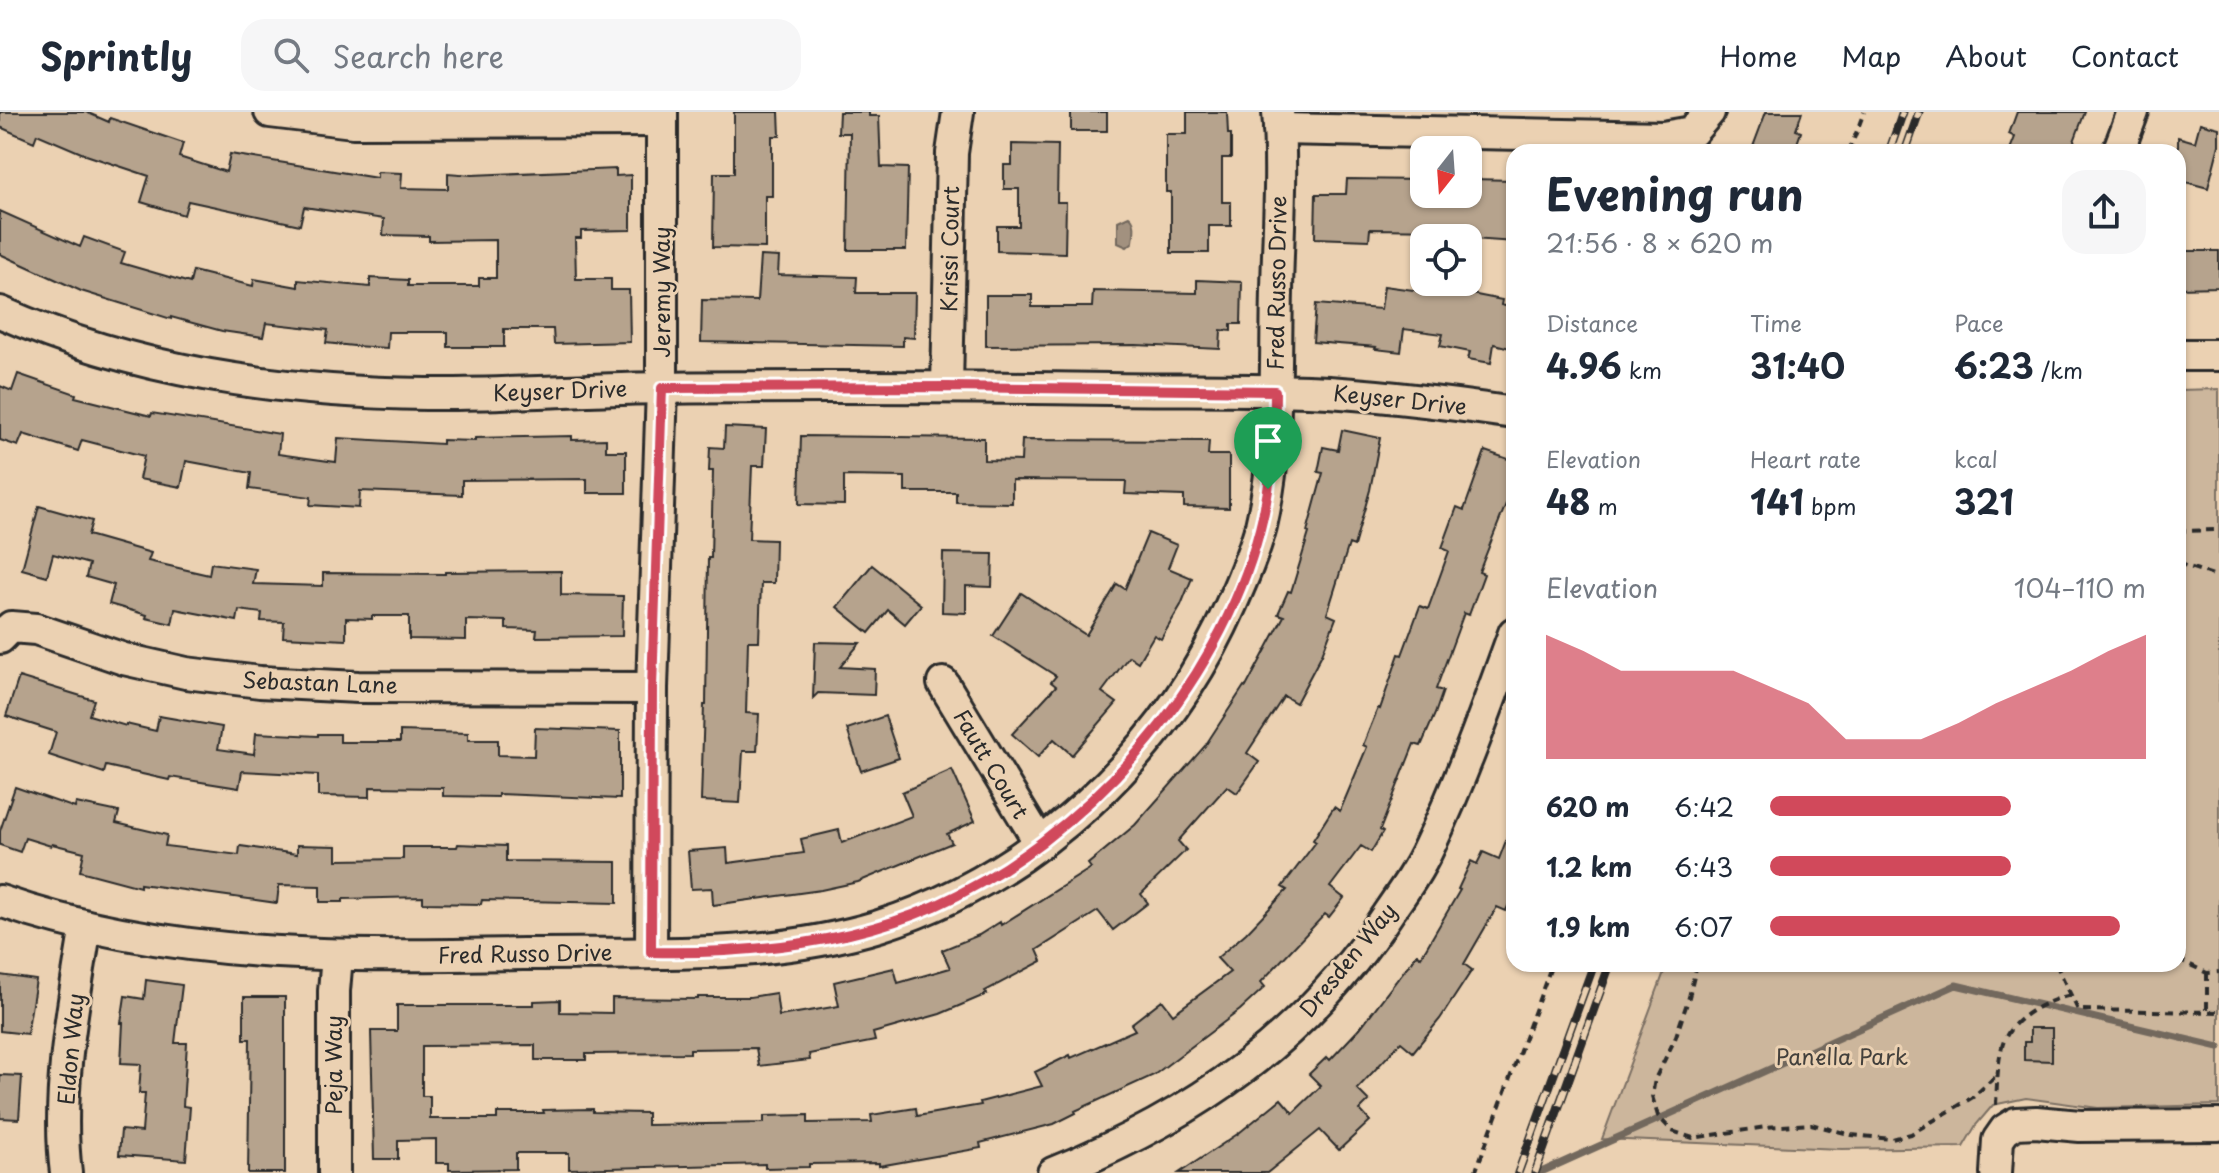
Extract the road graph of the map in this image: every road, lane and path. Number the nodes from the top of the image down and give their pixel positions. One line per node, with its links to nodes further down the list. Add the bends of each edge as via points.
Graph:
1 (270, 112): 5 (street, via 353,122)
2 (958, 112): 13 (street, Krissi Court, via 952,153)
3 (1864, 112): 8 (path)
4 (2133, 112): 9 (street)
5 (662, 116): 14 (street, Jeremy Way)
6 (1279, 121): 7 (street, via 1663,137); 15 (street, Fred Russo Drive)
7 (1700, 122)
8 (1852, 144)
9 (2121, 144)
10 (0, 312): 14 (street, Keyser Drive, via 138,361 294,388 429,394)
11 (2186, 355): 12 (street)
12 (2219, 355)
13 (947, 387): 14 (street, Keyser Drive); 15 (street, Keyser Drive)
14 (662, 388): 24 (street, Jeremy Way)
15 (1275, 391): 16 (street, Keyser Drive); 25 (street, Fred Russo Drive, via 1275,447 1260,530 1203,664 1135,754 1091,802)
16 (1506, 412)
17 (2219, 530): 18 (path)
18 (2186, 531)
19 (2186, 566): 20 (path)
20 (2219, 577)
21 (0, 638): 24 (street, Sebastan Lane, via 11,627 36,629 124,659 260,682)
22 (1506, 654): 44 (street, Dresden Way, via 1428,850 1373,938 1333,986 1289,1032 1218,1089 1146,1132)
23 (943, 683): 25 (street, Fautt Court)
24 (652, 688): 28 (street, Jeremy Way)
25 (1040, 843): 28 (street, Fred Russo Drive, via 934,906 878,926 763,950)
26 (0, 901): 27 (street, Fred Russo Drive)
27 (86, 926): 29 (street, Fred Russo Drive, via 217,948); 42 (street, Eldon Way, via 66,1077)
28 (651, 952): 29 (street, Fred Russo Drive)
29 (337, 956): 43 (street, Peja Way)
30 (2186, 963): 35 (path)
31 (1549, 972): 45 (path)
32 (1695, 972): 39 (path, via 1652,1096 1658,1116 1672,1131 1693,1138 1811,1124 1892,1139 1911,1134 1973,1097)
33 (2060, 972): 36 (path)
34 (2219, 972): 35 (path)
35 (2207, 973): 37 (path)
36 (2071, 995): 37 (path, via 2078,1010); 39 (path, via 2048,1000 2021,1019 2002,1043)
37 (2207, 1012): 38 (path)
38 (2219, 1012)
39 (1998, 1074): 40 (path)
40 (1996, 1109)
41 (2219, 1125): 46 (street, via 2016,1123 1998,1140)
42 (66, 1173)
43 (334, 1173)
44 (1053, 1173)
45 (1475, 1173)
46 (1996, 1173)

